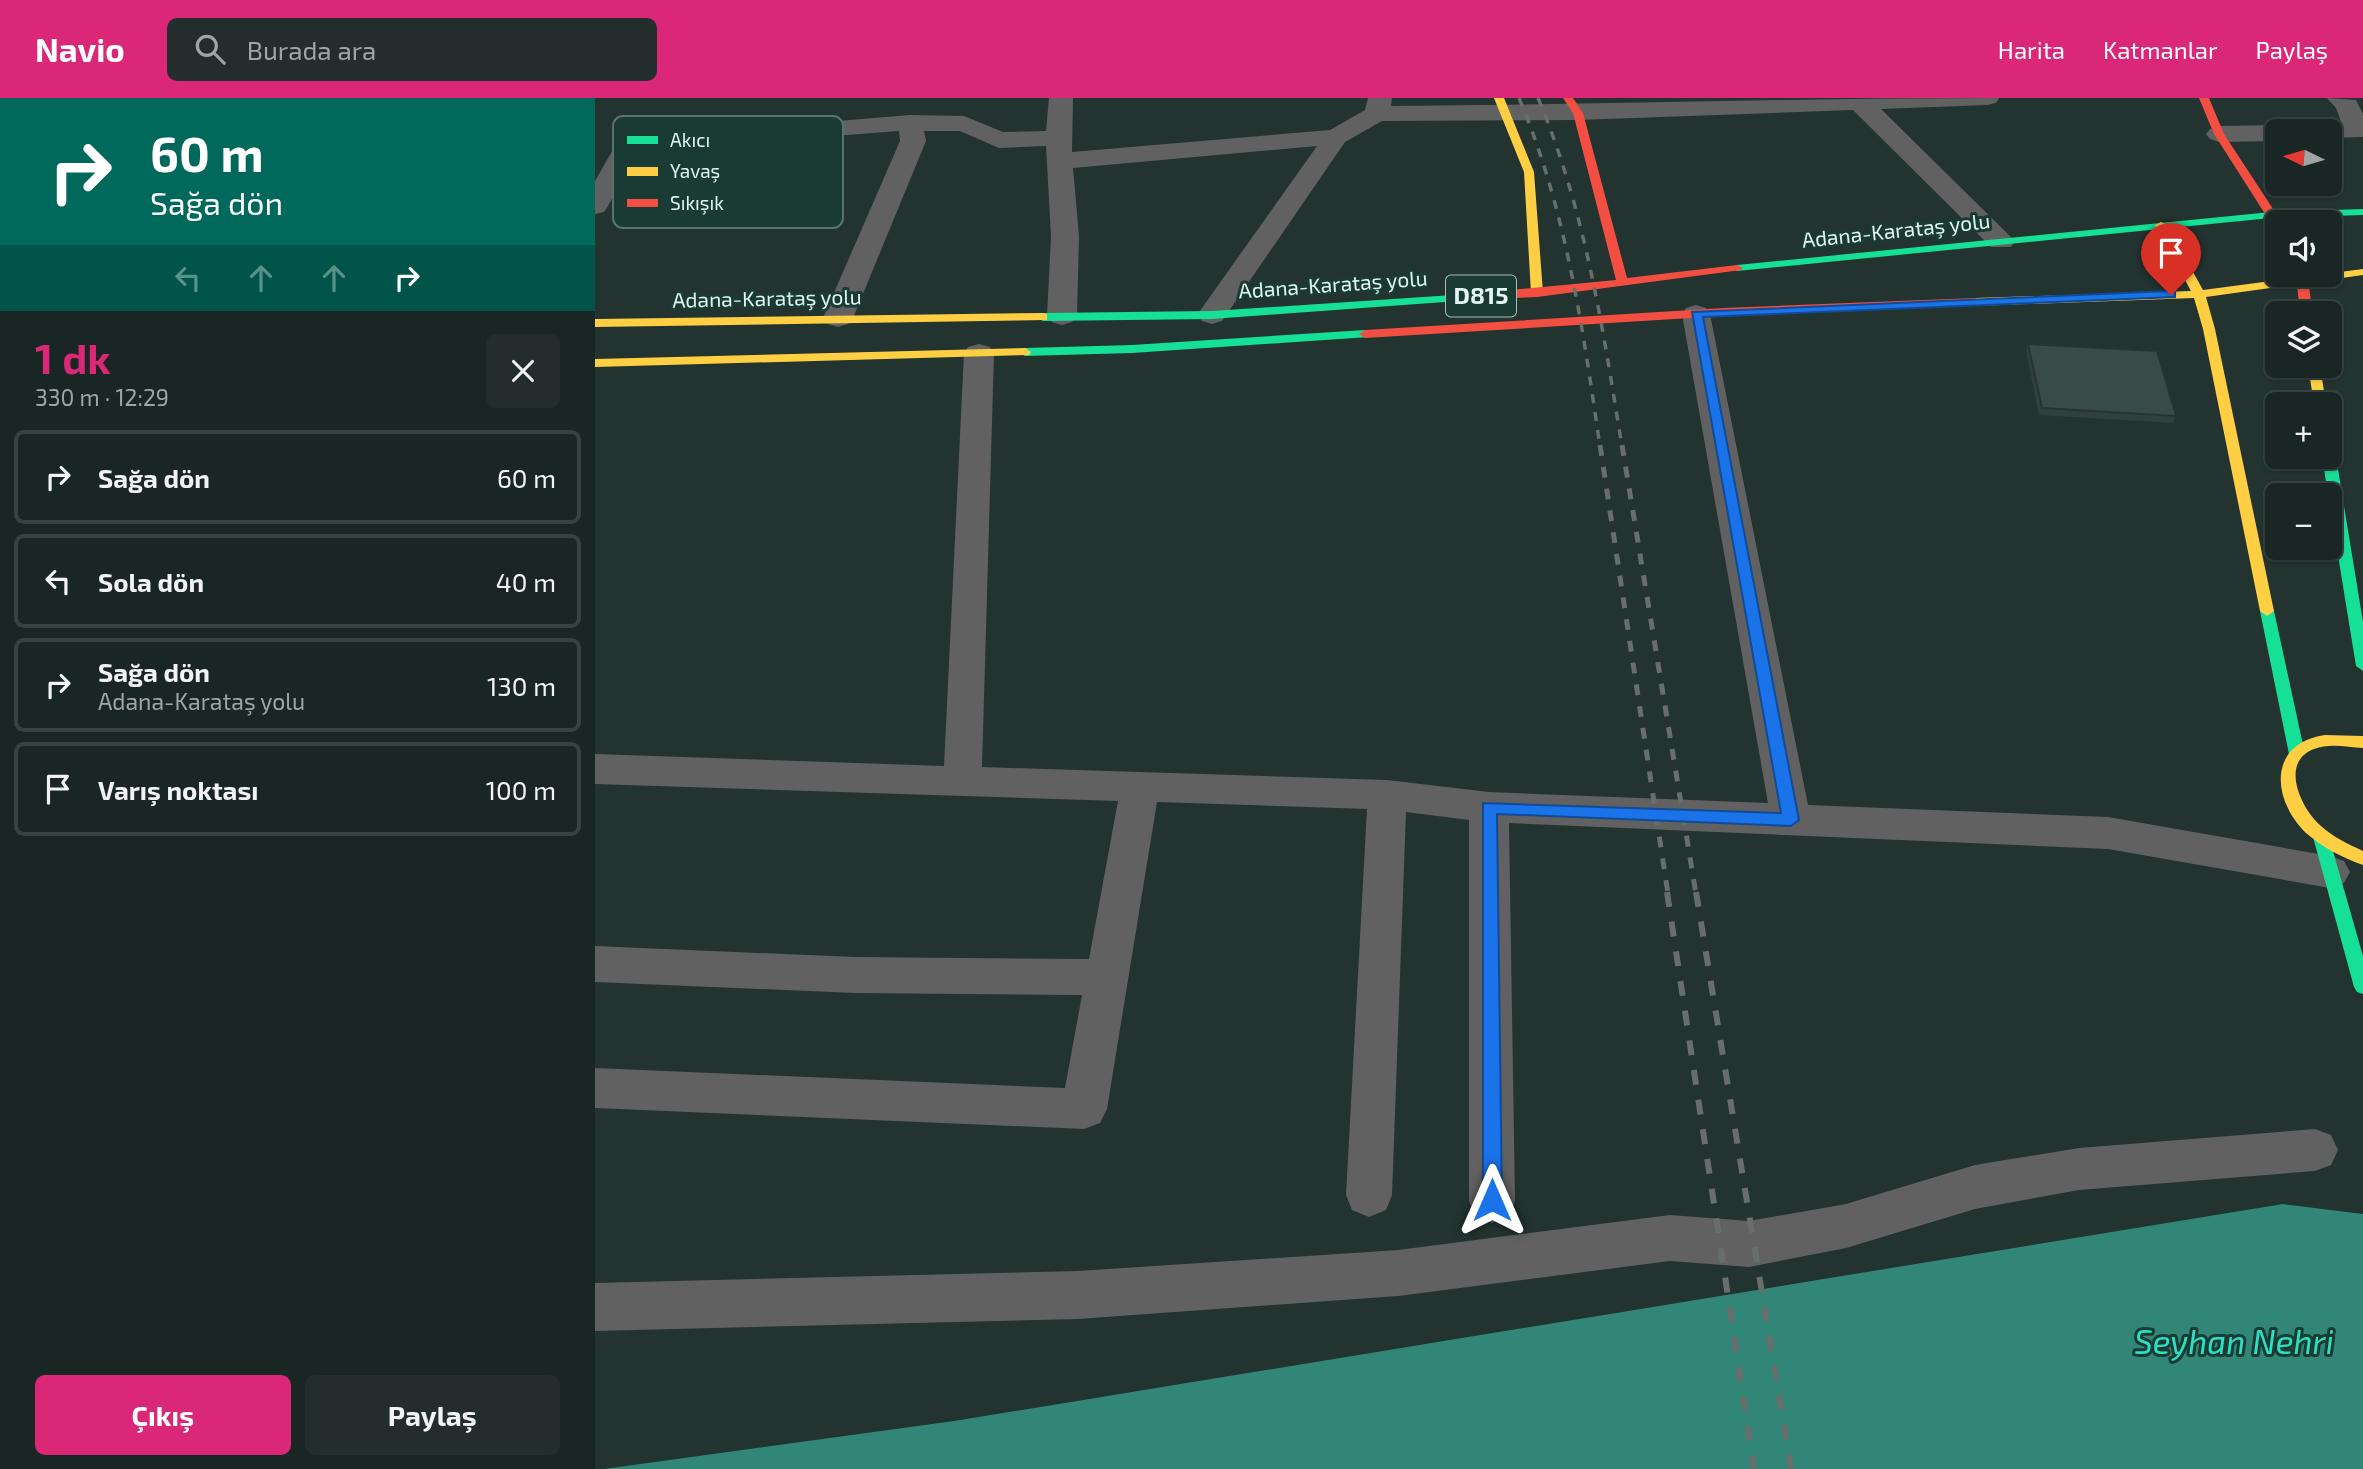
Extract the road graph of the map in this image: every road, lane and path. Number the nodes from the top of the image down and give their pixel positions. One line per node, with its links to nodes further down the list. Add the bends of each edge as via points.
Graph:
1 (1061, 98): 17 (street)
2 (1987, 98): 5 (street)
3 (2203, 98): 15 (main road)
4 (2339, 98): 13 (street)
5 (1850, 101): 7 (street); 25 (street)
6 (1578, 103): 7 (street); 9 (street); 28 (main road)
7 (1704, 104)
8 (1378, 106): 9 (street); 16 (street)
9 (1502, 106): 30 (main road, via 1529,172)
10 (910, 122): 11 (street); 17 (street, via 964,124 999,140); 35 (street, via 913,141)
11 (843, 127)
12 (2342, 130): 13 (street)
13 (2360, 130)
14 (2265, 132): 15 (street)
15 (2220, 134): 20 (main road)
16 (1336, 137): 17 (street); 33 (street)
17 (1060, 150): 34 (street, via 1065,236)
18 (613, 172): 19 (street)
19 (595, 206)
20 (2267, 210)
21 (2363, 212): 22 (main road, Adana-Karataş yolu / D815)
22 (2342, 214)
23 (2265, 221): 24 (main road, Adana-Karataş yolu / D815)
24 (2161, 225): 25 (main road, Adana-Karataş yolu / D815); 31 (main road)
25 (2001, 240): 28 (main road, Adana-Karataş yolu / D815)
26 (2363, 272): 27 (main road, Adana-Karataş yolu / D815)
27 (2342, 274)
28 (1622, 280): 30 (main road, Adana-Karataş yolu / D815)
29 (2265, 283): 31 (main road, Adana-Karataş yolu / D815)
30 (1538, 293): 33 (main road, Adana-Karataş yolu / D815)
31 (2199, 294): 32 (main road, Adana-Karataş yolu / D815); 42 (main road)
32 (1696, 314): 37 (main road, Adana-Karataş yolu / D815, via 1132,349); 48 (street)
33 (1212, 315): 34 (main road, Adana-Karataş yolu / D815)
34 (1062, 316): 35 (main road, Adana-Karataş yolu / D815)
35 (838, 318): 36 (main road, Adana-Karataş yolu / D815)
36 (595, 323)
37 (979, 353): 38 (main road, Adana-Karataş yolu / D815); 44 (street)
38 (595, 363)
39 (2331, 469): 40 (main road)
40 (2363, 666)
41 (2363, 742): 42 (main road, via 2330,740)
42 (2297, 754): 49 (main road, via 2287,768 2290,802)
43 (595, 769): 44 (street)
44 (962, 781): 45 (street)
45 (1140, 787): 46 (street); 51 (street)
46 (1387, 794): 47 (street); 55 (street)
47 (1489, 807): 48 (street); 56 (street)
48 (1791, 820): 49 (street, via 2108,833)
49 (2338, 856): 52 (main road)
50 (595, 964): 51 (street, via 855,975)
51 (1107, 977): 53 (street, via 1084,1109)
52 (2363, 987)
53 (595, 1088)
54 (2315, 1150): 57 (street, via 2079,1169 1976,1187 1846,1226 1749,1244 1669,1238 1398,1273 1078,1295)
55 (1369, 1195)
56 (1492, 1200)
57 (595, 1307)

